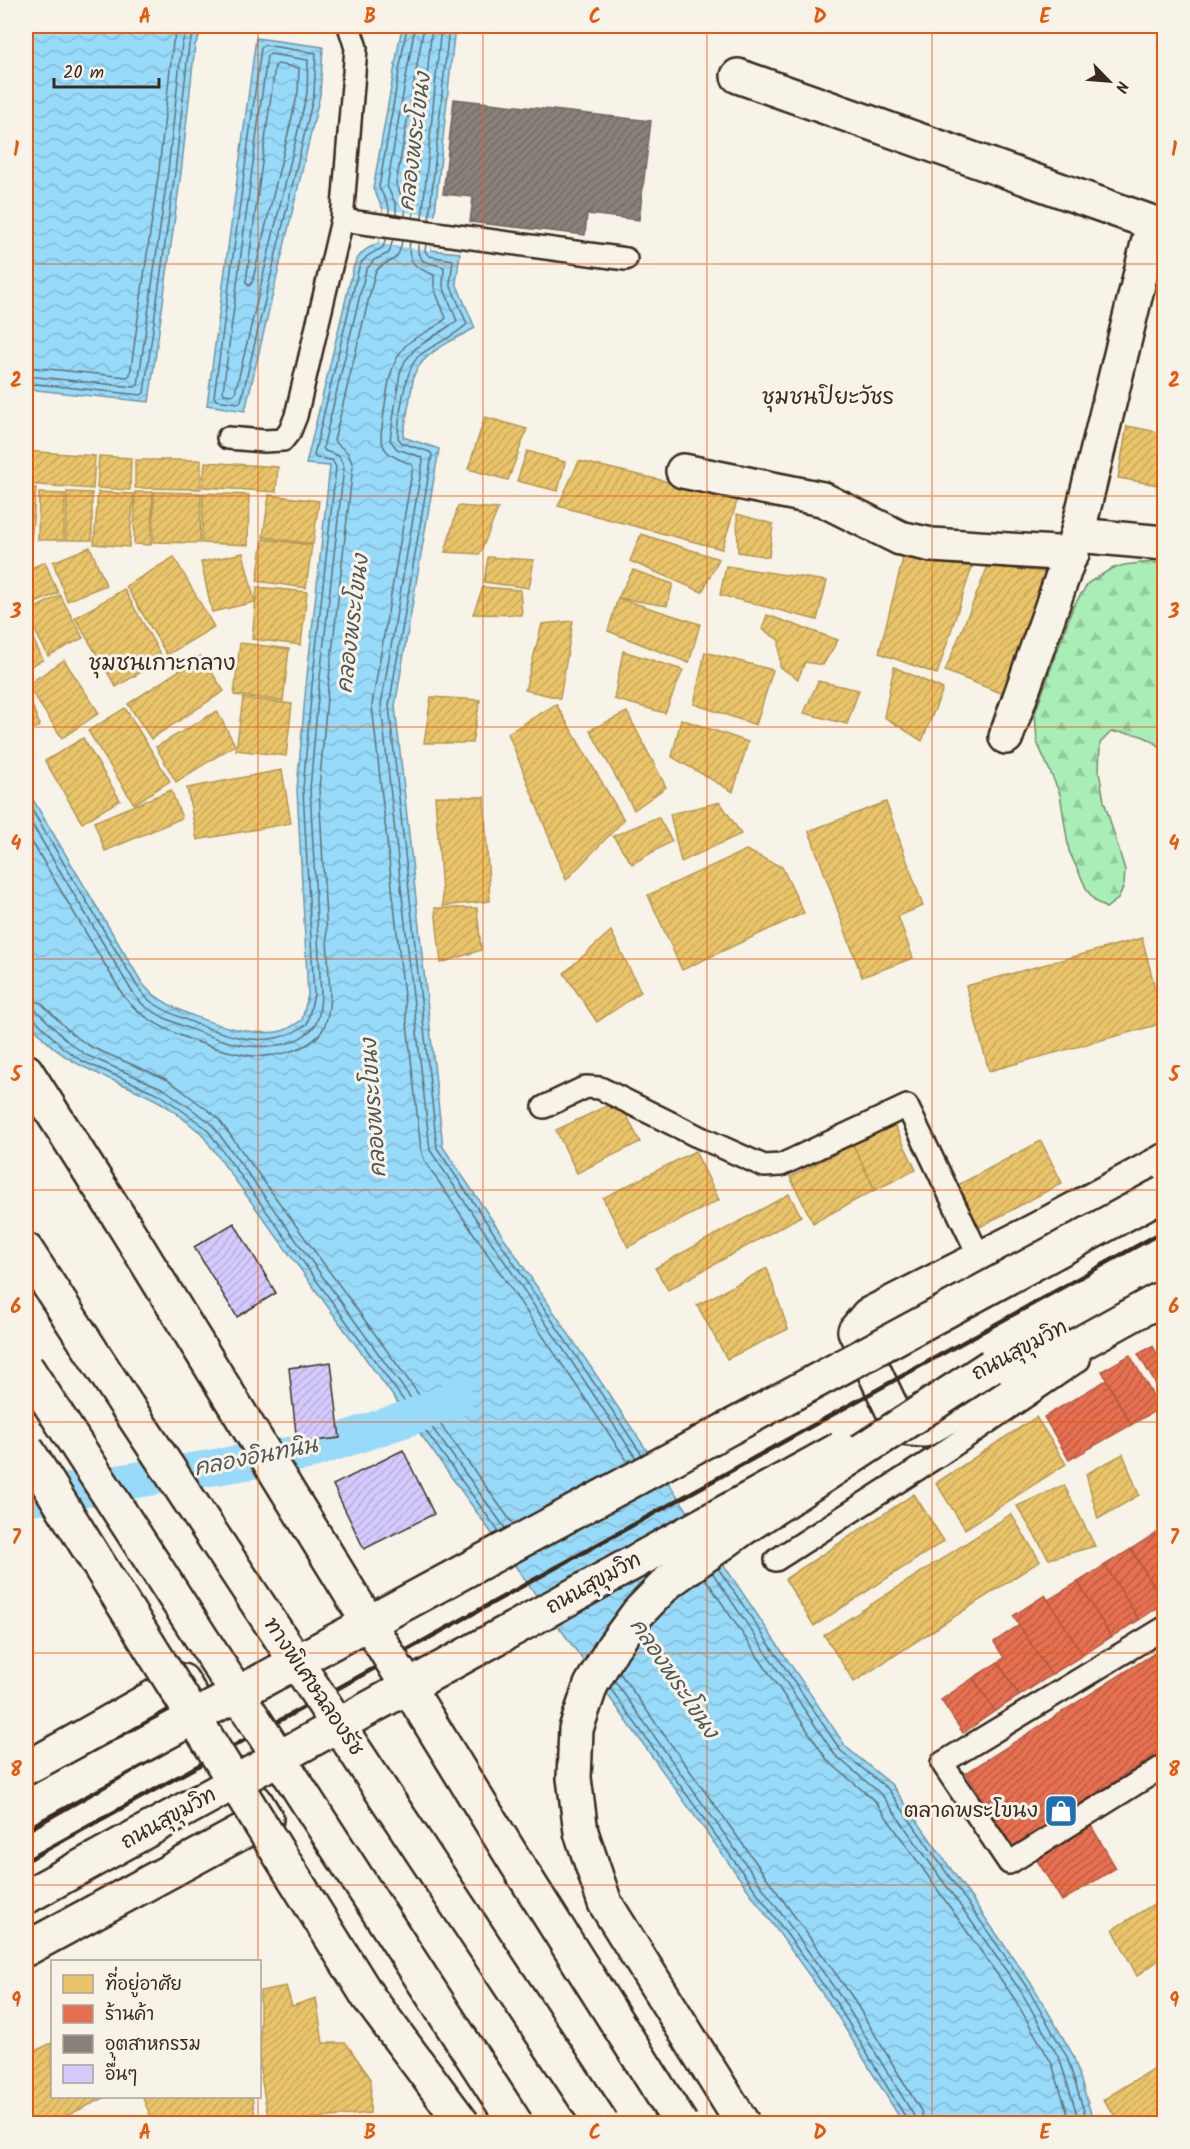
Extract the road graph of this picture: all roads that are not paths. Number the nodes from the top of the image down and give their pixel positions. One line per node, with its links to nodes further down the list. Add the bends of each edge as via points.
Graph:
1 (349, 26): 3 (lane, via 356,48)
2 (738, 76): 8 (main road, via 1153,224)
3 (342, 220): 4 (lane); 5 (lane, via 290,431 283,440)
4 (626, 259)
5 (228, 438)
6 (683, 471): 8 (main road, via 822,500 900,538 932,544)
7 (1164, 543): 8 (main road)
8 (1075, 544): 9 (main road)
9 (1006, 737)
10 (26, 1071): 31 (main road, bridge)
11 (544, 1107): 15 (lane, via 586,1087 600,1088 697,1136 773,1167 907,1106)
12 (1164, 1161): 15 (main road)
13 (1164, 1193): 25 (main road, bridge)
14 (26, 1250): 30 (main road, ทางพิเศษฉลองรัช, bridge)
15 (980, 1258): 17 (main road, via 868,1315 855,1331 901,1428 924,1430)
16 (1164, 1274): 18 (main road, ถนนสุขุมวิท)
17 (1164, 1300): 21 (lane, via 938,1456)
18 (991, 1366): 26 (main road, ถนนสุขุมวิท, bridge); 32 (main road, bridge, via 668,1582 613,1647 591,1685 576,1729 574,1778 581,1832 605,1903)
19 (26, 1367): 29 (main road, bridge)
20 (26, 1448): 28 (main road, bridge, via 369,1998)
21 (776, 1560)
22 (1164, 1628): 24 (lane, via 942,1763 1009,1863)
23 (26, 1762): 27 (main road, via 183,1681 266,1819)
24 (1164, 1766)
25 (26, 1808)
26 (26, 1897)
27 (26, 1949)
28 (463, 2124)
29 (516, 2124)
30 (602, 2124)
31 (681, 2124)
32 (743, 2124)

